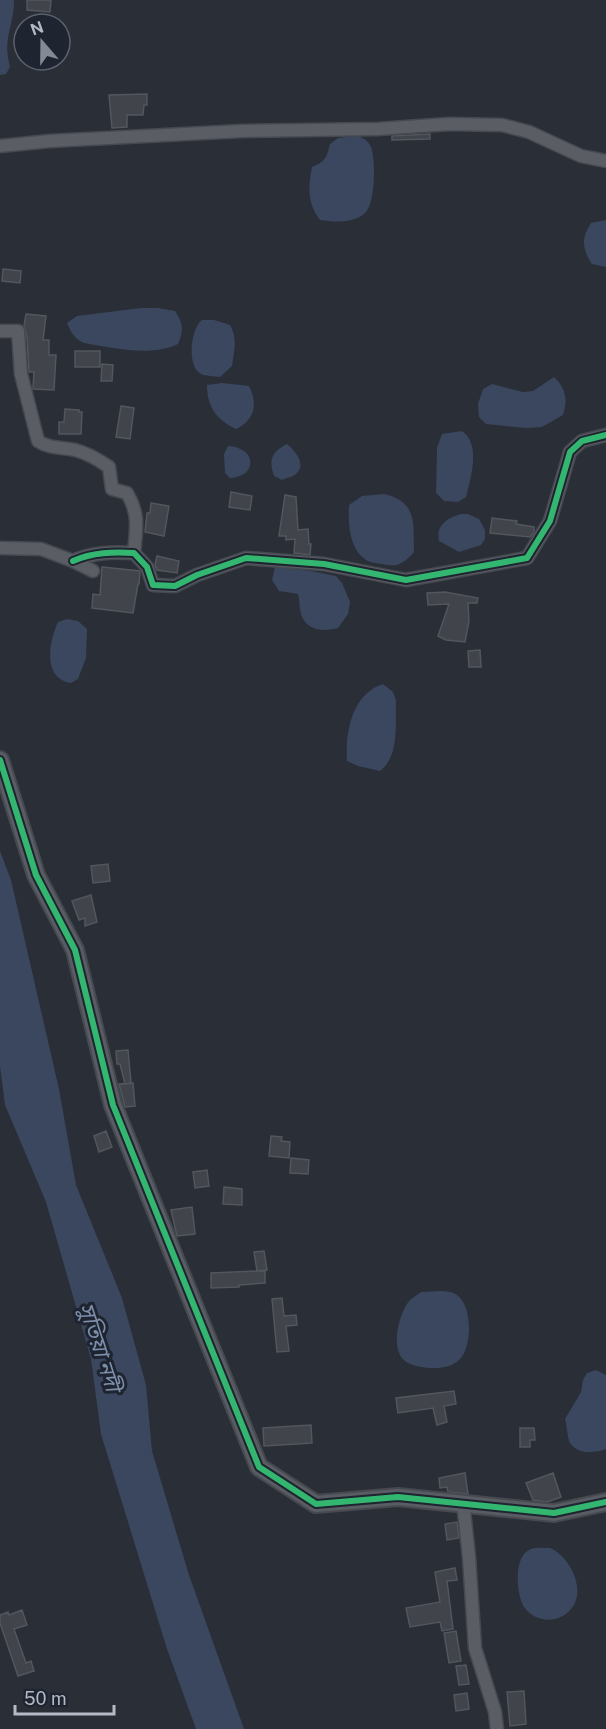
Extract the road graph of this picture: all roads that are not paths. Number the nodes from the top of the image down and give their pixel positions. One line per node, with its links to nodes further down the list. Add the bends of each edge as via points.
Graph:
1 (0, 146): 2 (street, via 243,131 501,125 529,132 581,156)
2 (606, 161)
3 (0, 331): 6 (street, via 18,331 21,374 38,441 99,459 109,467 112,489 127,493 137,518)
4 (606, 435): 6 (street, via 582,441 570,452 550,521 527,558 406,580 324,564 246,558 175,586 153,585 147,567)
5 (0, 548): 7 (street, via 41,549)
6 (134, 554): 7 (street, via 88,555)
7 (73, 561): 8 (street)
8 (93, 571)
9 (0, 760): 10 (street, via 36,875 75,950 113,1105 259,1467 316,1504 398,1497)
10 (463, 1502): 11 (street, via 554,1513); 12 (street, via 475,1648)
11 (606, 1502)
12 (497, 1729)

